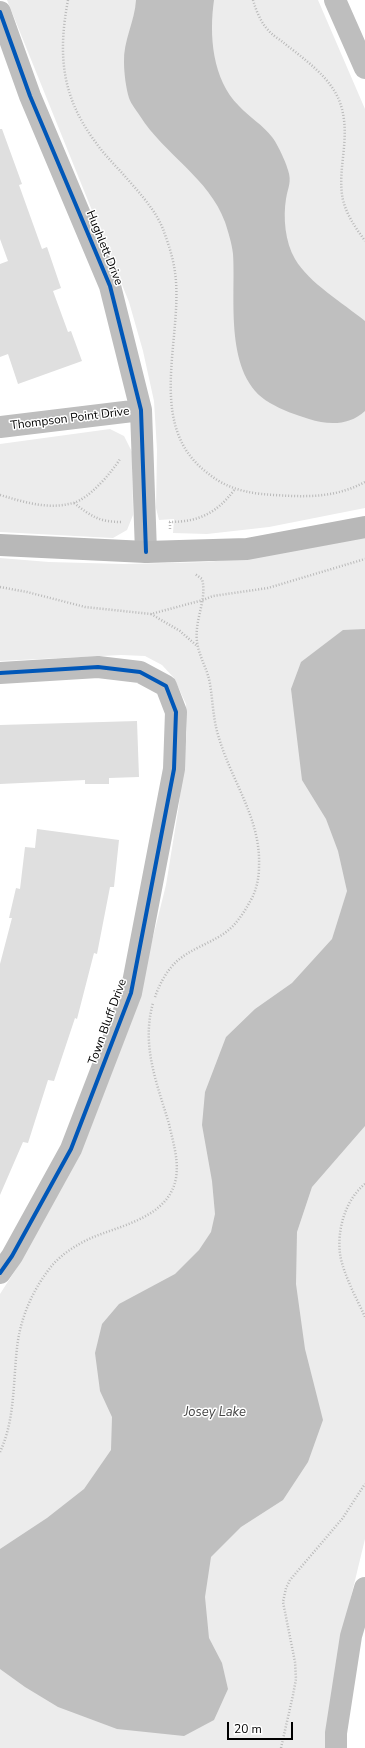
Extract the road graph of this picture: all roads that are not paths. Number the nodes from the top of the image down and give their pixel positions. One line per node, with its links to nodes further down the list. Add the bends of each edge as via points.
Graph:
1 (336, 0): 3 (street)
2 (0, 12): 4 (street, Hughlett Drive, via 30,96 110,286)
3 (363, 59)
4 (141, 410): 5 (street, Thompson Point Drive); 8 (street, Hughlett Drive)
5 (0, 427)
6 (365, 527): 8 (street, via 247,549)
7 (0, 545): 8 (street)
8 (146, 552)
9 (0, 673): 10 (street, Town Bluff Drive, via 98,667 140,672 166,686 176,712 174,769 131,993 71,1149)
10 (4, 1260)
11 (365, 1588): 12 (street, via 351,1636)
12 (336, 1748)

